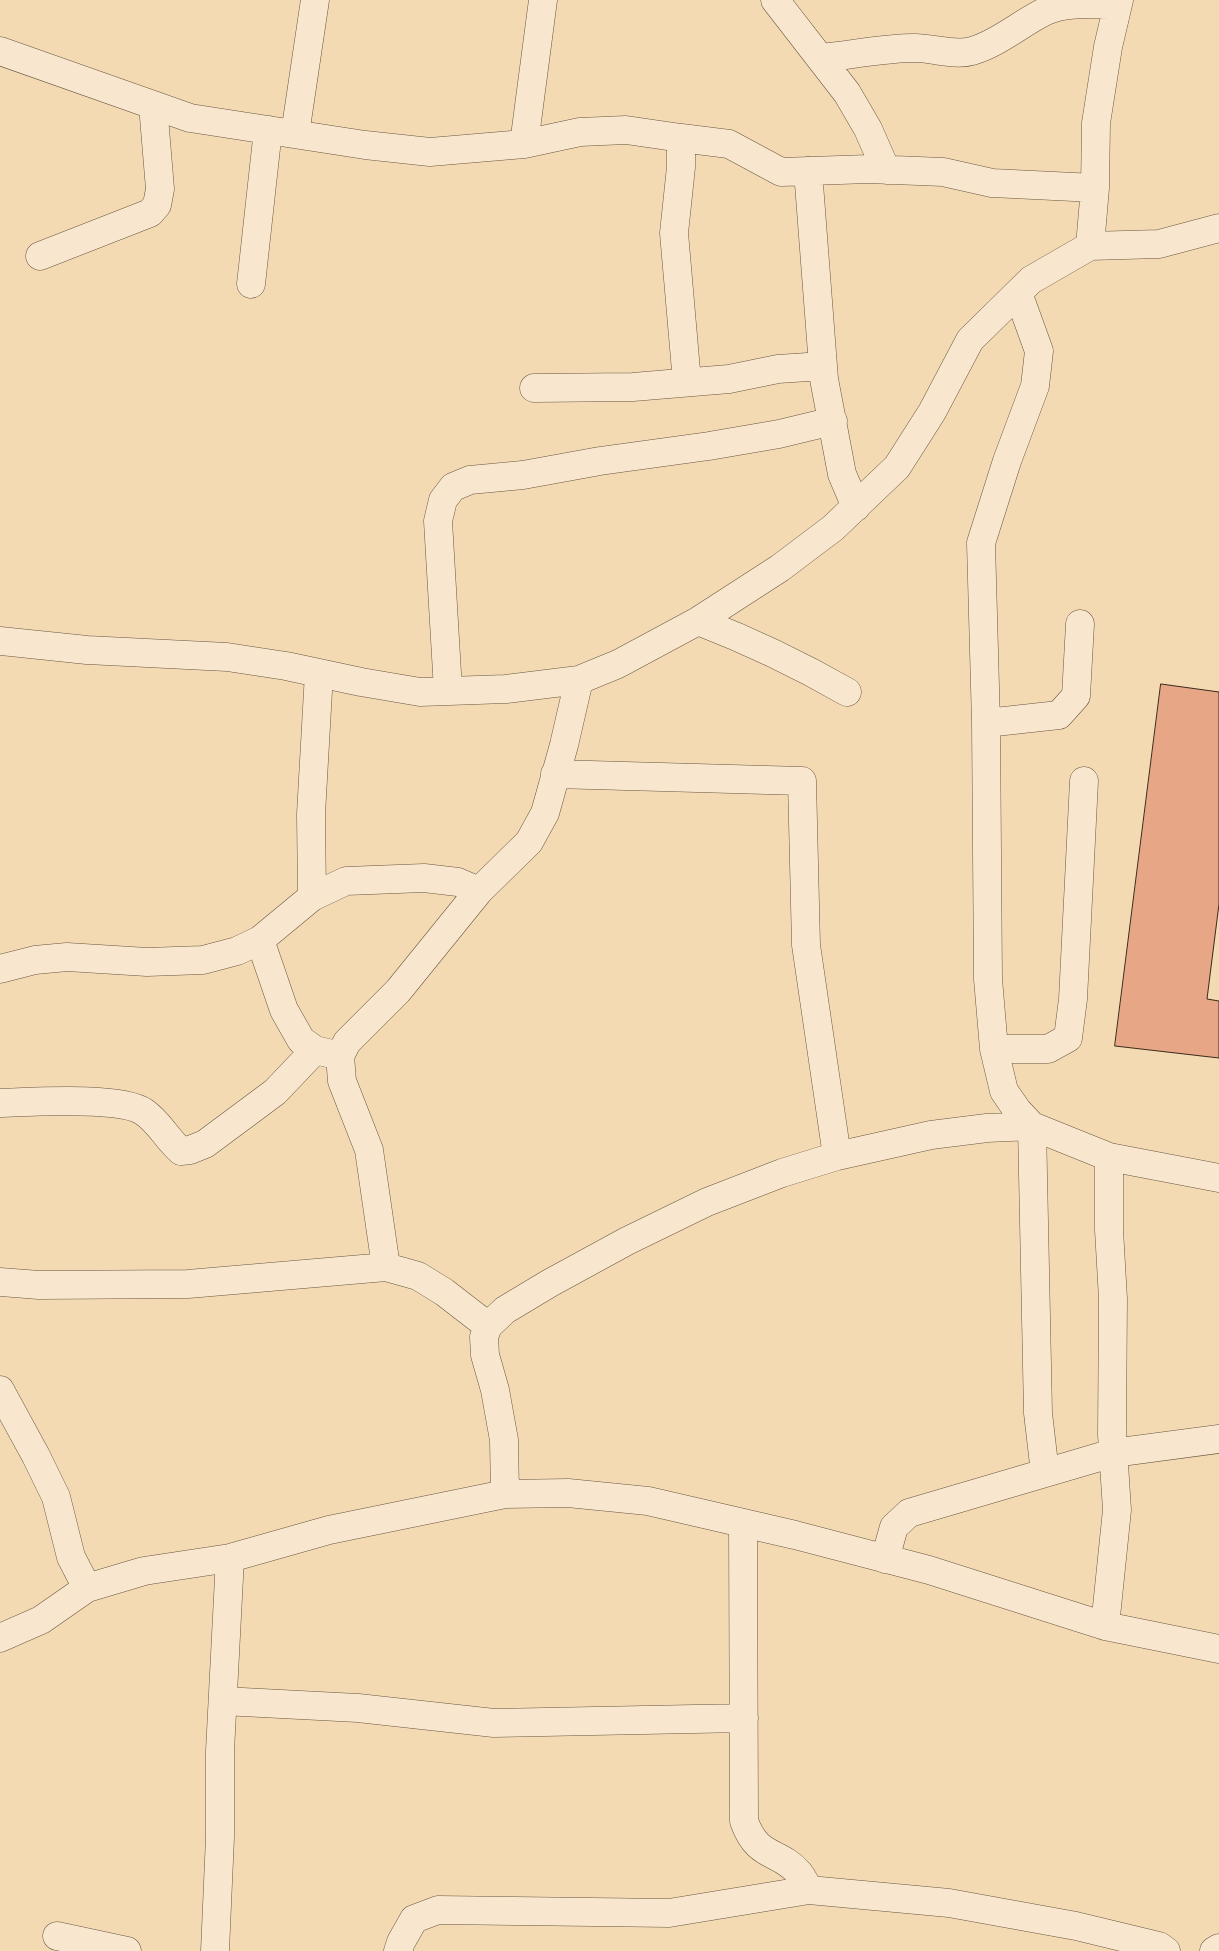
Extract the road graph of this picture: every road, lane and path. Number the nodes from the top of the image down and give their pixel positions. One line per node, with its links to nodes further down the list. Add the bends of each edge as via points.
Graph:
1 (315, 0): 9 (street)
2 (543, 0): 11 (street)
3 (775, 0): 6 (street)
4 (1118, 2): 6 (street, via 1067,5 1046,10 972,51 957,53 913,48); 14 (street, via 1096,123)
5 (0, 51): 7 (street)
6 (820, 58): 12 (street, via 847,93)
7 (153, 105): 8 (street, via 190,118); 17 (street, via 160,189 157,205 150,213)
8 (268, 130): 9 (street); 18 (street)
9 (295, 134): 11 (street, via 430,152)
10 (681, 138): 11 (street, via 626,130 580,132); 13 (street, via 729,144 781,172); 21 (street, via 674,233)
11 (524, 144)
12 (886, 170): 13 (street); 14 (street, via 943,172 992,183)
13 (808, 171): 20 (street)
14 (1095, 188): 16 (street)
15 (1219, 228): 16 (street, via 1158,244)
16 (1090, 246): 19 (street, via 1031,280)
17 (40, 256)
18 (251, 284)
19 (1018, 294): 24 (street, via 970,340 932,412 896,467); 32 (street, via 1039,350 1034,386 981,542)
20 (823, 366): 21 (street); 23 (street)
21 (686, 382): 22 (street, via 634,387)
22 (534, 388)
23 (833, 421): 24 (street, via 842,474); 30 (street, via 709,446 609,459 523,475 470,480 453,487 443,500 438,521)
24 (856, 507): 25 (street, via 780,568)
25 (698, 621): 29 (street, via 618,664); 31 (street, via 735,635)
26 (1080, 624): 32 (street, via 1076,696 1059,715)
27 (0, 641): 28 (street, via 87,650 227,657)
28 (319, 673): 30 (street, via 420,692); 36 (street, via 311,814)
29 (579, 680): 30 (street, via 506,689); 33 (street)
30 (448, 690)
31 (847, 692)
32 (986, 723): 39 (street, via 988,978)
33 (556, 774): 35 (street, via 546,813 529,842); 43 (street, via 802,780 806,945)
34 (1084, 781): 39 (street, via 1073,999 1068,1038 1048,1049)
35 (479, 891): 36 (street, via 458,882 424,878 346,882); 40 (street, via 398,991 347,1042)
36 (312, 897): 37 (street)
37 (260, 940): 38 (street, via 237,951 203,960 147,962 67,957 35,960); 40 (street, via 284,1010 301,1040)
38 (0, 969)
39 (994, 1049): 42 (street, via 1004,1092)
40 (328, 1053): 41 (street, via 205,1144 190,1150 181,1151 143,1110 119,1104); 46 (street, via 369,1150)
41 (0, 1103)
42 (1032, 1126): 43 (street, via 931,1135); 44 (street); 52 (street, via 1038,1413)
43 (837, 1156): 48 (street, via 715,1199 627,1241 505,1310)
44 (1109, 1157): 45 (street); 51 (street)
45 (1219, 1178)
46 (386, 1267): 47 (street, via 188,1284 39,1285); 48 (street, via 418,1276)
47 (0, 1282)
48 (488, 1326): 53 (street, via 484,1337 485,1354 504,1440)
49 (0, 1390): 57 (street, via 56,1497 72,1557)
50 (1219, 1439): 51 (street)
51 (1113, 1454): 52 (street); 58 (street, via 1117,1510)
52 (1045, 1473): 56 (street, via 909,1513 894,1527)
53 (505, 1494): 54 (street, via 568,1494 648,1501); 55 (street, via 329,1530)
54 (743, 1523): 56 (street); 62 (street)
55 (230, 1558): 57 (street, via 144,1571); 61 (street)
56 (885, 1559): 58 (street)
57 (87, 1588): 59 (street, via 41,1620)
58 (1105, 1626): 60 (street)
59 (0, 1638)
60 (1219, 1649)
61 (223, 1701): 62 (street, via 358,1708 494,1723); 67 (street)
62 (744, 1718): 63 (street, via 744,1821 762,1850 799,1873)
63 (810, 1890): 68 (street, via 669,1913 438,1910 414,1919); 69 (street, via 948,1903 1076,1926 1159,1946)
64 (57, 1936): 66 (street)
65 (1219, 1948): 70 (street)
66 (127, 1951)
67 (215, 1951)
68 (398, 1951)
69 (1166, 1951)
70 (1214, 1951)

